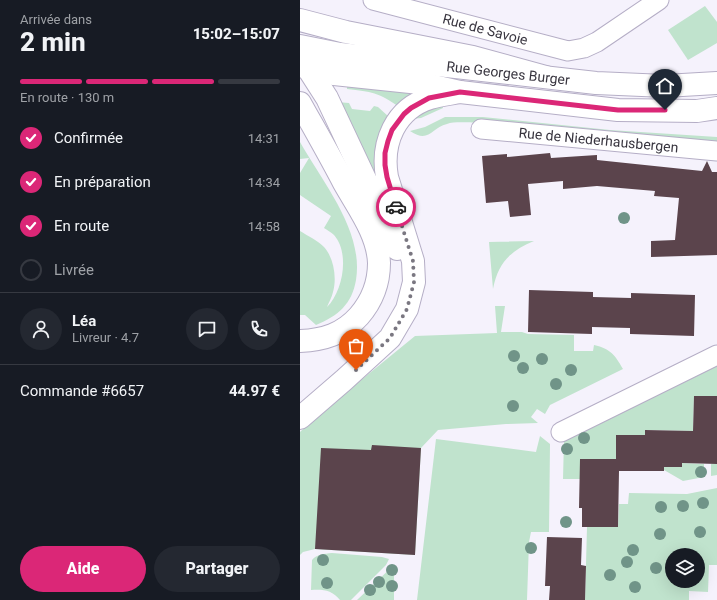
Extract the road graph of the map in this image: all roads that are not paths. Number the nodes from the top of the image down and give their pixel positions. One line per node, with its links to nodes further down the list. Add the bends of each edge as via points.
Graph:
1 (373, 0): 3 (street, Rue de Savoie)
2 (659, 0): 3 (street, Rue de Savoie, via 596,42 584,48 568,51)
3 (406, 5)
4 (300, 20): 7 (main road, via 346,32 473,57)
5 (300, 46): 7 (main road, Rue Georges Burger, via 340,54)
6 (302, 64): 9 (main road, Rue Georges Burger, via 334,74 420,83); 16 (main road, via 327,98 402,265 400,292 392,317 372,342)
7 (546, 77): 8 (main road, Rue Georges Burger, via 596,83 665,86)
8 (717, 83)
9 (460, 92): 11 (main road, Rue Georges Burger, via 618,110); 17 (main road, via 429,98 411,108 392,130 385,153 387,177 413,261 414,282 407,309 390,338)
10 (300, 103): 14 (main road, via 373,235 379,263 376,289 351,326 315,340)
11 (710, 111)
12 (481, 129): 13 (street, Rue de Niederhausbergen)
13 (717, 152)
14 (300, 341)
15 (717, 355): 18 (street)
16 (300, 398)
17 (300, 418)
18 (561, 432)

